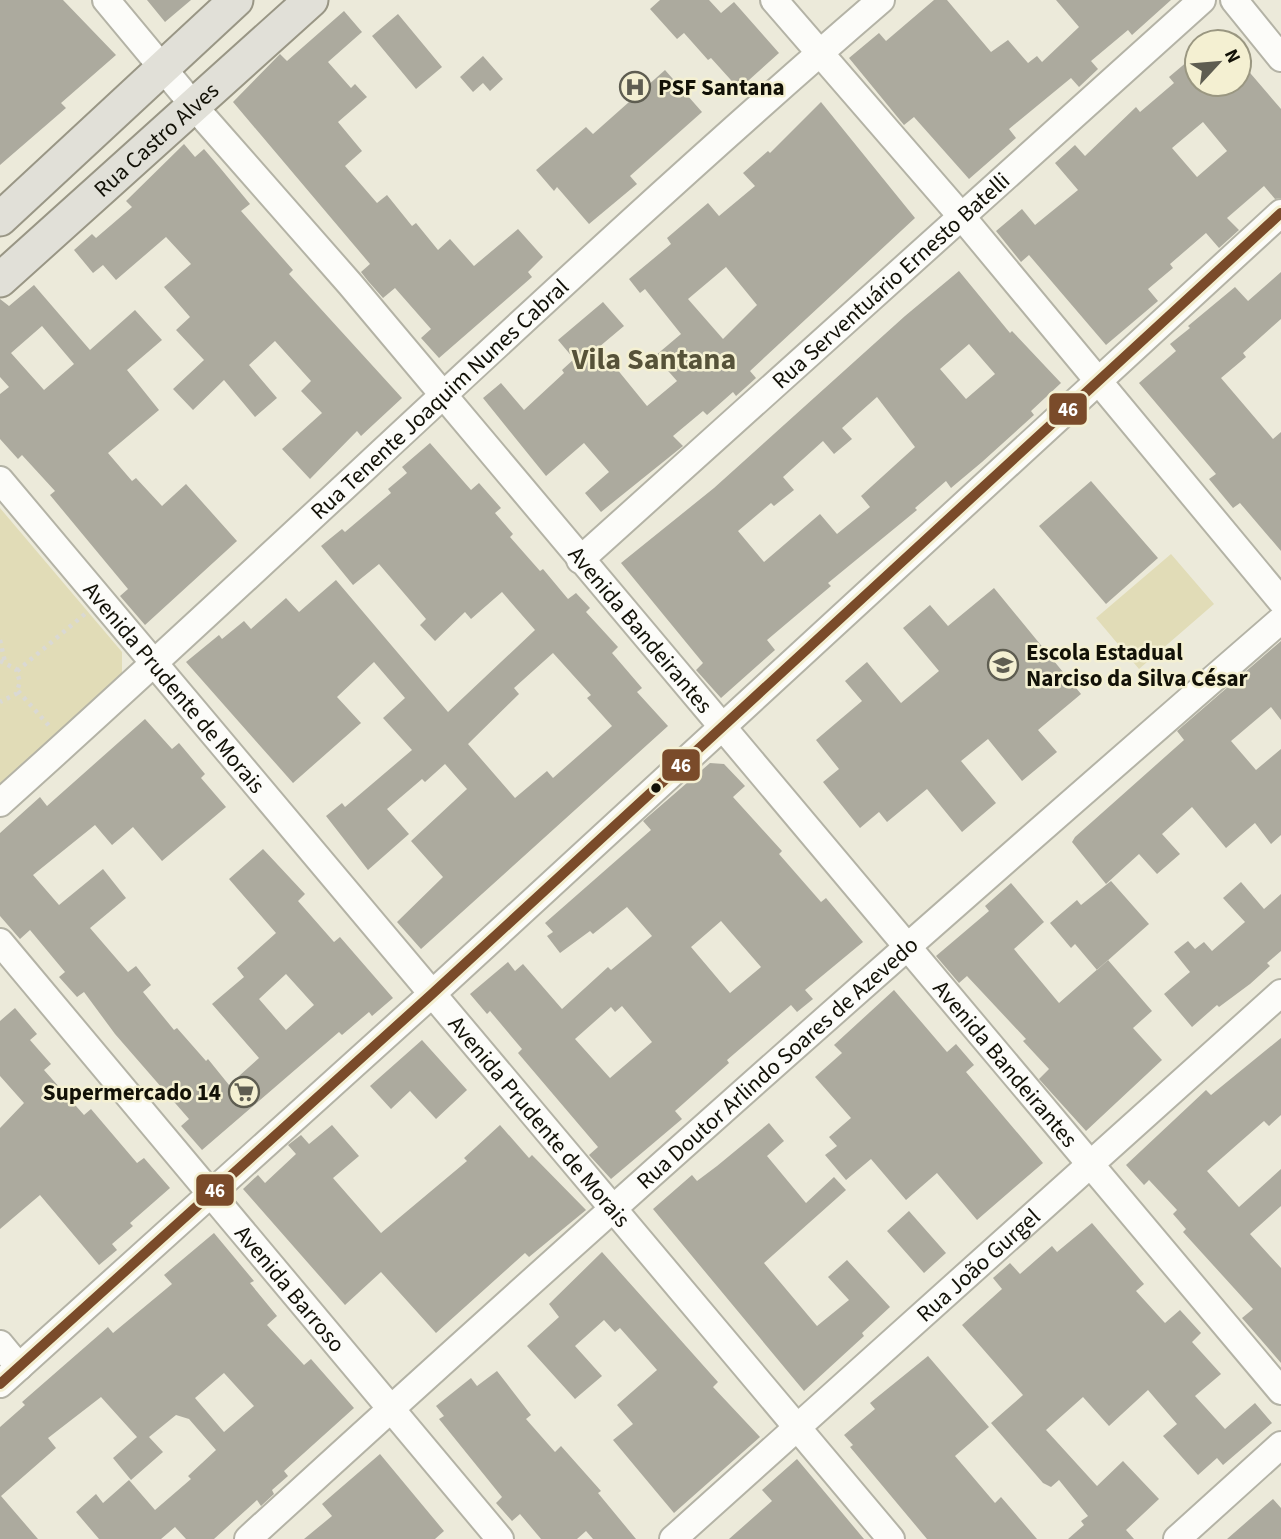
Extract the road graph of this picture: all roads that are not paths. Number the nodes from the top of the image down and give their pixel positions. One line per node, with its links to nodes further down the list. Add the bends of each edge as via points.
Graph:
1 (106, 0): 10 (street, Avenida Bandeirantes)
2 (236, 0): 10 (main road, Rua Castro Alves)
3 (311, 0): 11 (main road, Rua Castro Alves)
4 (774, 0): 8 (street)
5 (881, 0): 8 (street, Rua Tenente Joaquim Nunes Cabral)
6 (1202, 0): 13 (street, Rua Serventuário Ernesto Batelli)
7 (1234, 0): 9 (street)
8 (820, 53): 13 (street); 17 (street, Rua Tenente Joaquim Nunes Cabral)
9 (1281, 58)
10 (162, 66): 11 (street, Avenida Bandeirantes); 14 (main road, Rua Castro Alves)
11 (193, 103): 15 (main road, Rua Castro Alves); 17 (street, Avenida Bandeirantes)
12 (1281, 213): 16 (street)
13 (962, 217): 16 (street); 19 (street, Rua Serventuário Ernesto Batelli)
14 (0, 219)
15 (0, 280)
16 (1098, 380): 20 (street); 23 (street)
17 (443, 395): 19 (street, Avenida Bandeirantes); 22 (street, Rua Tenente Joaquim Nunes Cabral)
18 (0, 480): 22 (street, Avenida Prudente de Morais)
19 (580, 560): 23 (street, Avenida Bandeirantes)
20 (1281, 601)
21 (1281, 620): 26 (street, Rua Doutor Arlindo Soares de Azevedo)
22 (156, 663): 24 (street, Rua Tenente Joaquim Nunes Cabral); 28 (street, Avenida Prudente de Morais)
23 (721, 726): 26 (street, Avenida Bandeirantes); 28 (street)
24 (0, 803)
25 (0, 942): 30 (street, Avenida Barroso)
26 (906, 946): 29 (street, Avenida Bandeirantes); 31 (street, Rua Doutor Arlindo Soares de Azevedo)
27 (1281, 993): 29 (street, Rua João Gurgel)
28 (432, 994): 30 (street); 31 (street, Avenida Prudente de Morais)
29 (1090, 1164): 34 (street, Avenida Bandeirantes); 36 (street, Rua João Gurgel)
30 (209, 1193): 33 (street); 35 (street, Avenida Barroso)
31 (611, 1209): 35 (street, Rua Doutor Arlindo Soares de Azevedo); 36 (street, Avenida Prudente de Morais)
32 (0, 1344): 33 (street)
33 (10, 1375)
34 (1281, 1391)
35 (390, 1409): 38 (street, Rua Doutor Arlindo Soares de Azevedo); 39 (street, Avenida Barroso)
36 (796, 1427): 40 (street, Rua João Gurgel); 41 (street, Avenida Prudente de Morais)
37 (1281, 1446): 42 (street)
38 (248, 1539)
39 (500, 1539)
40 (673, 1539)
41 (891, 1539)
42 (1177, 1539)

